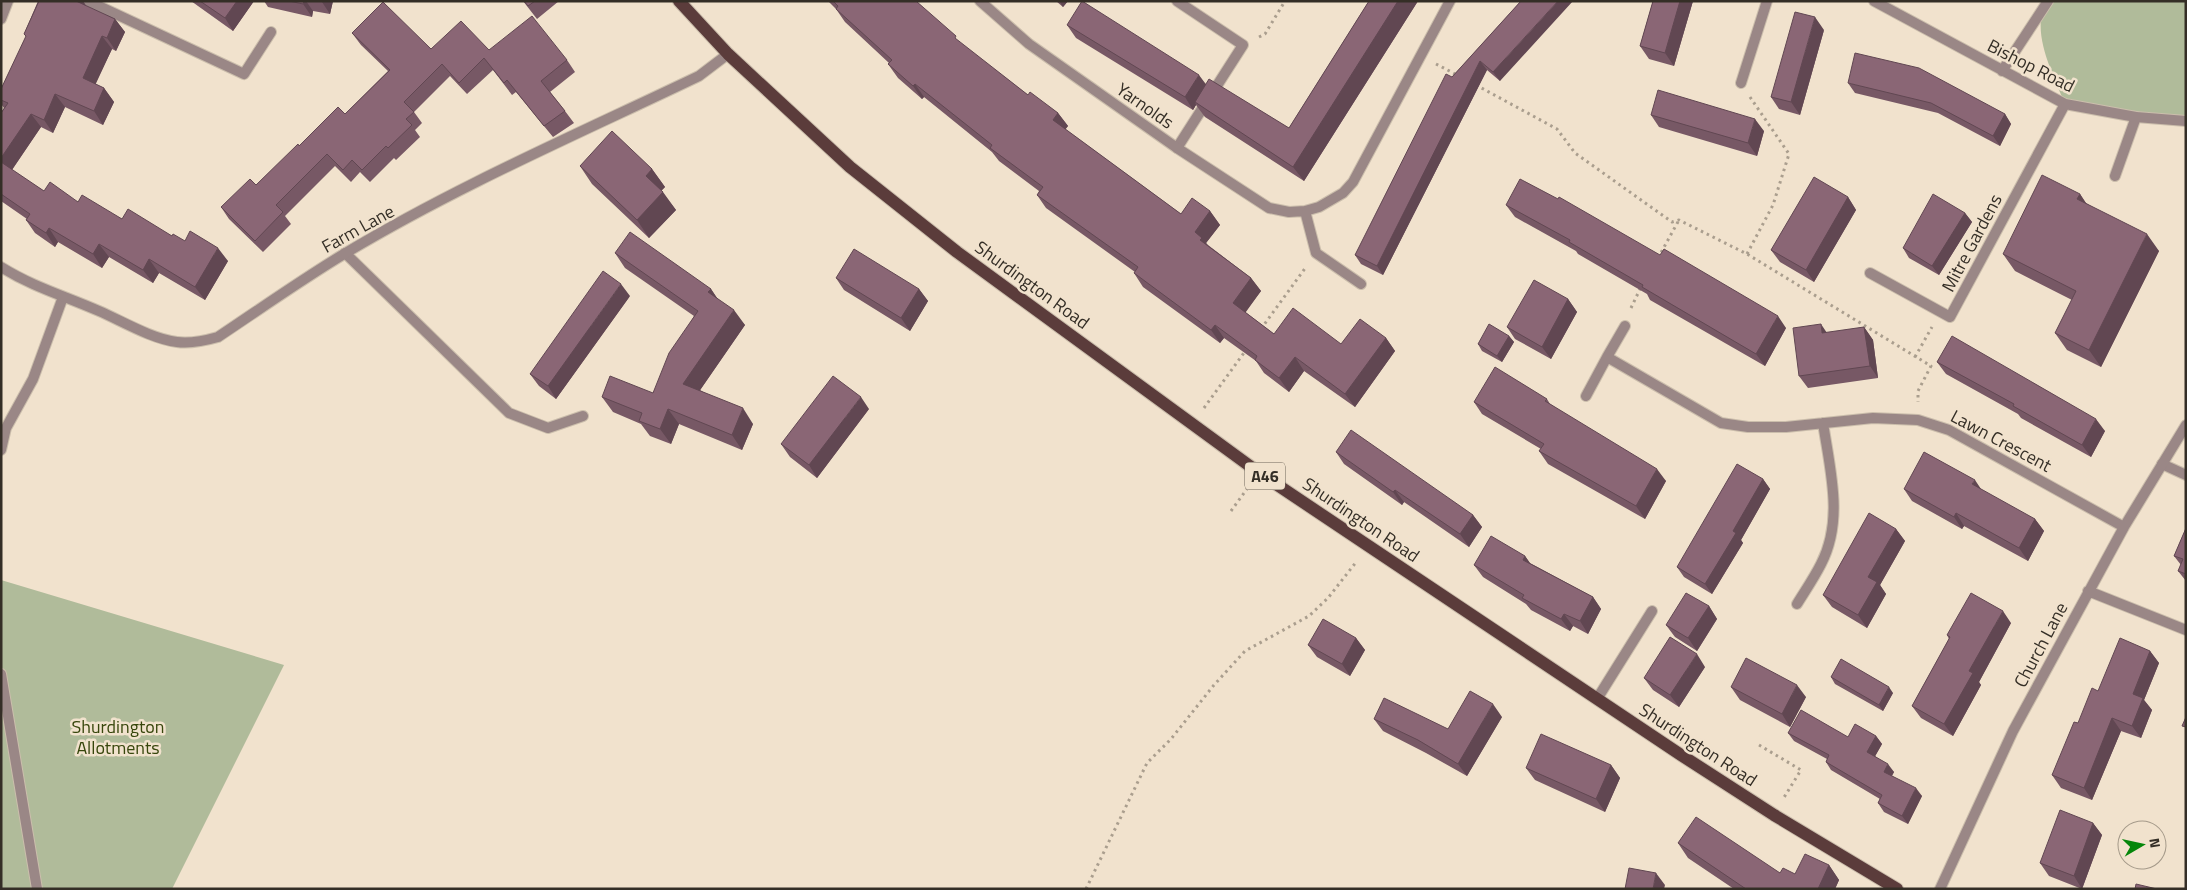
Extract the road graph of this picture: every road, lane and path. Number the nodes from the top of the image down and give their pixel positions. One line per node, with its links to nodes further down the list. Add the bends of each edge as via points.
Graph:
1 (8, 1): 11 (street)
2 (88, 1): 12 (street, via 244,74)
3 (679, 1): 14 (main road, Shurdington Road / A46)
4 (980, 1): 23 (street, Yarnolds, via 1029,44)
5 (1177, 1): 13 (street)
6 (1285, 1): 13 (path, via 1265,34)
7 (1450, 1): 15 (street, Yarnolds)
8 (1767, 1): 19 (street)
9 (1874, 1): 16 (street, Bishop Road)
10 (2048, 1): 16 (street)
11 (1, 19)
12 (271, 32)
13 (1243, 45): 23 (street)
14 (728, 54): 27 (street, Farm Lane, via 699,76 490,176); 45 (main road, Shurdington Road / A46, via 850,167 957,252)
15 (1421, 56): 17 (path); 25 (street, Yarnolds, via 1353,182 1332,201)
16 (2002, 71): 20 (street, Bishop Road)
17 (1464, 79)
18 (1472, 83): 26 (path, via 1556,129 1575,153 1672,222)
19 (1741, 83): 29 (path, via 1788,154 1773,205)
20 (2065, 104): 21 (street, Bishop Road); 36 (street, Mitre Gardens, via 1950,317)
21 (2136, 117): 22 (street, Bishop Road); 24 (street)
22 (2186, 121)
23 (1177, 148): 25 (street, Yarnolds, via 1269,208)
24 (2115, 176)
25 (1305, 211): 28 (street)
26 (1679, 220): 29 (path); 30 (path)
27 (345, 253): 35 (street, Farm Lane, via 218,337 204,342 163,339); 43 (street, via 509,413 548,428)
28 (1316, 253): 33 (street); 38 (path)
29 (1747, 254): 41 (path)
30 (1656, 262)
31 (1, 267): 35 (street, Farm Lane, via 25,282)
32 (1870, 273): 36 (street, Mitre Gardens)
33 (1361, 284)
34 (1642, 286): 37 (path, via 1632,303)
35 (63, 297): 48 (street, via 33,379 6,428)
36 (1940, 312): 41 (path)
37 (1625, 326): 40 (street)
38 (1260, 330)
39 (1249, 346): 45 (path)
40 (1608, 357): 42 (street); 46 (street, Lawn Crescent, via 1721,423 1786,427)
41 (1915, 357): 44 (path, via 1931,366 1918,391)
42 (1586, 396)
43 (583, 416)
44 (1918, 420): 46 (street, Lawn Crescent, via 1873,418); 53 (street, Lawn Crescent, via 1949,430)
45 (1192, 423): 50 (main road, Shurdington Road / A46)
46 (1823, 423): 56 (street, via 1832,486 1833,527 1821,563)
47 (2186, 425): 49 (street, Church Lane)
48 (1, 450)
49 (2162, 464): 51 (street); 53 (street, Church Lane)
50 (1258, 472): 52 (path); 54 (main road, Shurdington Road / A46)
51 (2186, 475)
52 (1232, 511)
53 (2124, 527): 55 (street, Church Lane)
54 (1368, 547): 60 (main road, Shurdington Road / A46); 64 (path, via 1328,598 1309,616 1245,651 1147,763)
55 (2088, 591): 58 (street); 66 (street, Church Lane, via 2013,731)
56 (1796, 604)
57 (1652, 611): 60 (street)
58 (2186, 630)
59 (1, 674): 63 (street)
60 (1597, 700): 62 (main road, Shurdington Road / A46)
61 (1759, 745): 62 (path, via 1801,770)
62 (1774, 815): 65 (main road, Shurdington Road / A46)
63 (37, 889)
64 (1086, 889)
65 (1897, 889)
66 (1940, 889)

